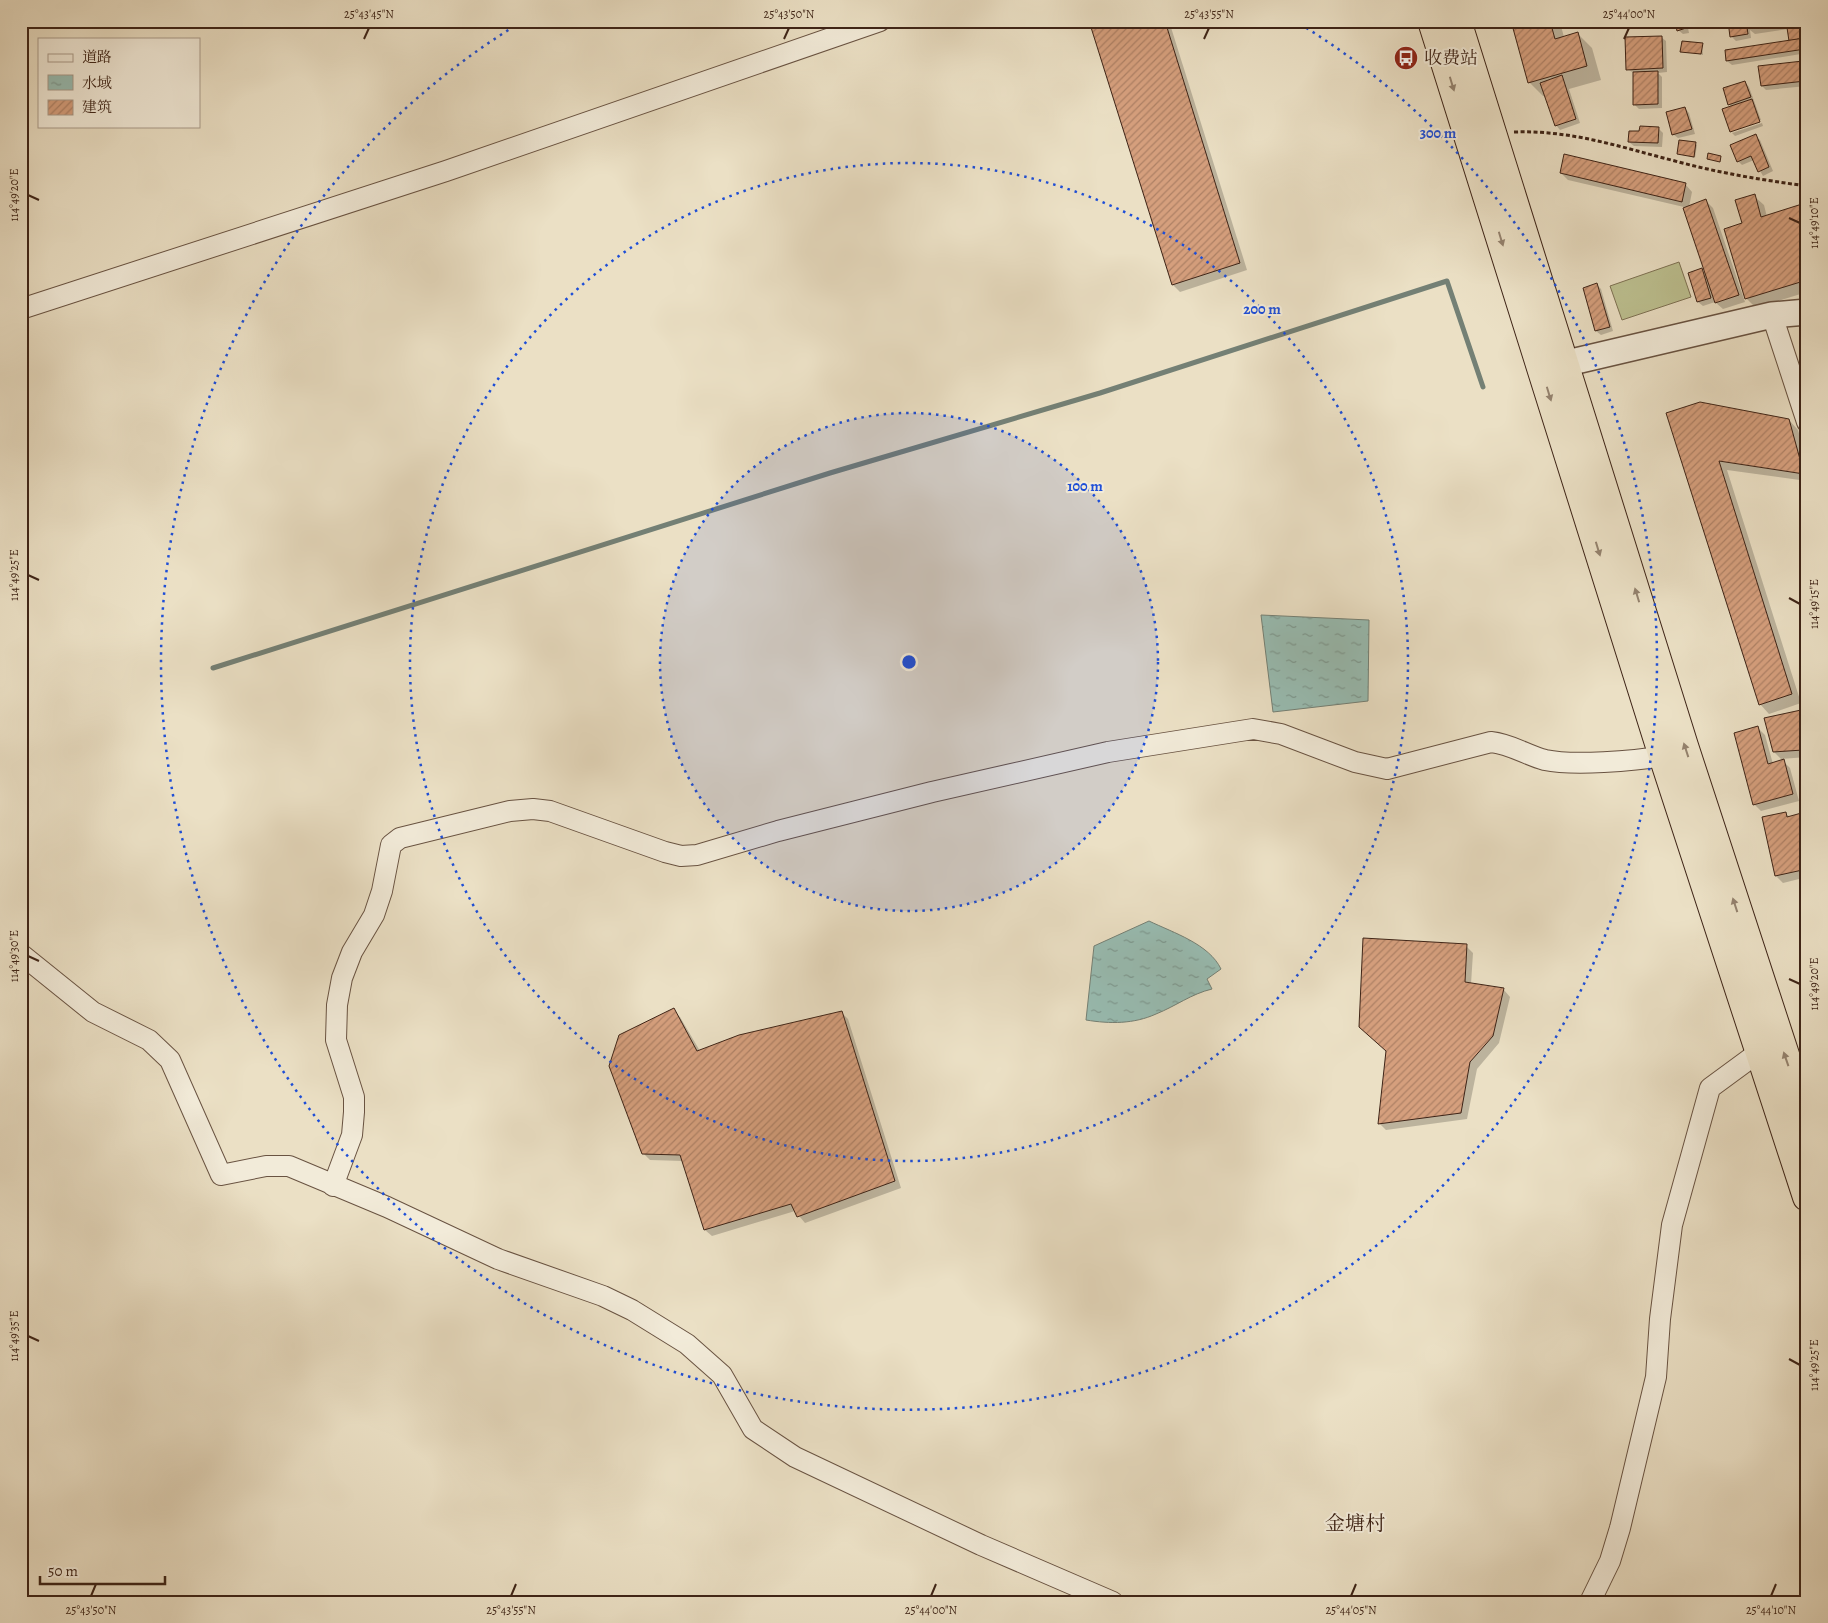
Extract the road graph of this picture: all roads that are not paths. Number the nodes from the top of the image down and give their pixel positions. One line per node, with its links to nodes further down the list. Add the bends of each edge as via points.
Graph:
1 (880, 21): 4 (street, via 446,171)
2 (1432, 21): 7 (highway, one-way to 7)
3 (1457, 21): 7 (highway, via 1494,133)
4 (21, 309)
5 (1807, 312): 6 (street)
6 (1772, 315): 7 (street); 8 (street)
7 (1553, 366): 9 (highway, one-way to 9); 12 (highway, one-way to 7, via 1684,746)
8 (1807, 422)
9 (1663, 756): 11 (highway); 13 (street, via 1637,761 1562,762 1544,759 1506,743 1491,742 1404,765 1374,768 1281,734 1253,729 1108,752 932,792 697,855 680,856 665,852 550,811 533,809 510,811 400,838 391,844 374,915 352,952 342,978 336,1040 354,1097 354,1112 352,1135)
10 (21, 954): 13 (street, via 93,1012 149,1040 170,1060 221,1175 289,1166)
11 (1759, 1052): 14 (highway); 16 (street, via 1710,1088 1672,1225 1656,1377 1620,1528 1610,1561)
12 (1807, 1122)
13 (333, 1186): 15 (street, via 387,1207 498,1259 603,1296 632,1310 687,1344 722,1375 752,1429 795,1457 981,1545)
14 (1807, 1197)
15 (1113, 1602)
16 (1590, 1602)

